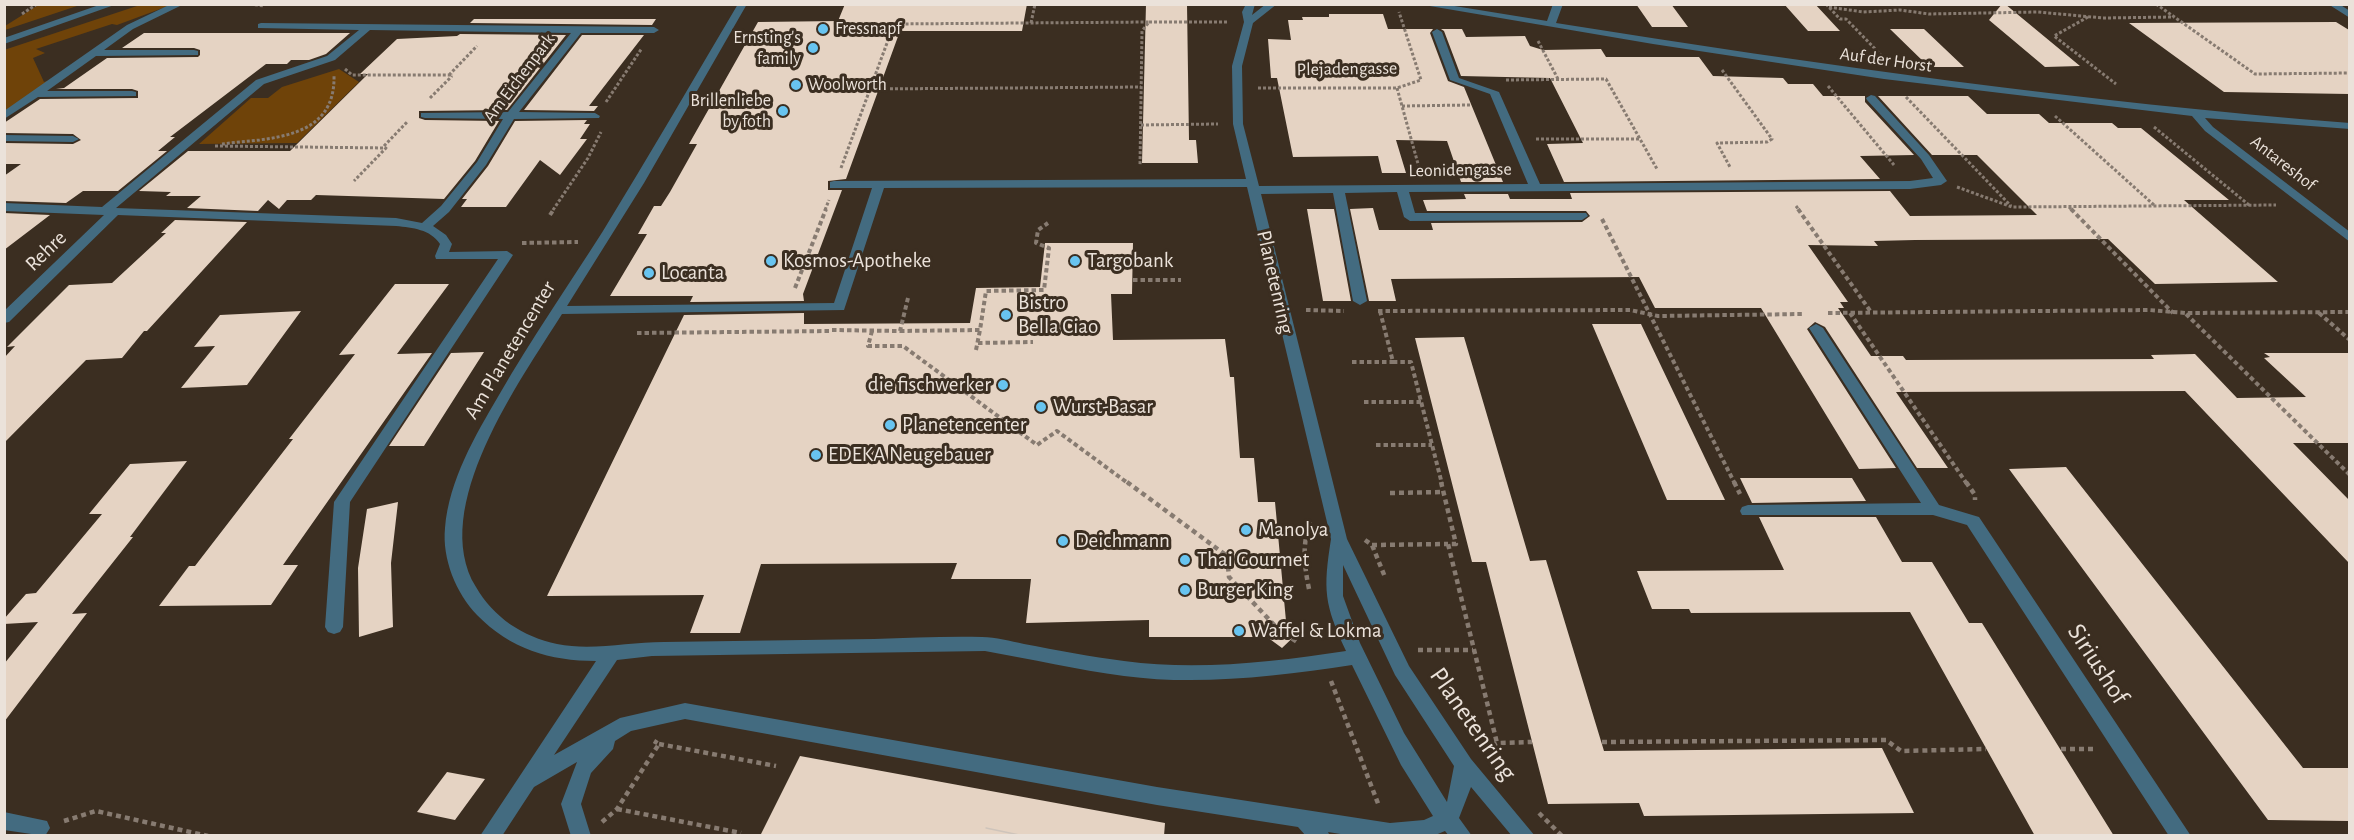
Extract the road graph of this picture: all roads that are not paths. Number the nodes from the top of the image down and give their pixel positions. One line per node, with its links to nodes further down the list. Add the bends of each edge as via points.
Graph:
1 (113, 4): 17 (street)
2 (743, 4): 43 (street, Am Planetencenter)
3 (1251, 4): 10 (street, Planetenring, via 1247,12)
4 (1273, 4): 10 (street)
5 (1422, 4): 11 (street, Auf der Horst)
6 (1558, 4): 11 (street)
7 (2332, 4): 9 (street)
8 (175, 6): 18 (street, via 130,27)
9 (2349, 15)
10 (1249, 22): 33 (street, Planetenring, via 1239,51 1236,88 1238,124)
11 (1551, 25): 24 (street, Auf der Horst, via 1907,80)
12 (261, 26): 13 (street, Am Eichenpark)
13 (368, 27): 14 (street, Am Eichenpark); 38 (street, via 335,61 260,82)
14 (578, 30): 15 (street); 26 (street, Am Eichenpark)
15 (654, 30)
16 (1437, 32): 34 (street, via 1455,80 1494,92)
17 (4, 41)
18 (96, 53): 19 (street); 20 (street)
19 (194, 53)
20 (36, 94): 21 (street); 25 (street)
21 (132, 94)
22 (1872, 98): 34 (street, Leonidengasse, via 1925,157 1941,182)
23 (425, 115): 26 (street)
24 (2197, 115): 28 (street, Auf der Horst); 41 (street, Antareshof, via 2209,129)
25 (4, 116)
26 (510, 116): 27 (street); 40 (street, Am Eichenpark, via 482,163)
27 (594, 116)
28 (2349, 126)
29 (4, 138): 30 (street)
30 (73, 139)
31 (879, 184): 32 (street, Leonidengasse); 33 (street, Leonidengasse); 43 (street, via 839,307)
32 (834, 185)
33 (1253, 187): 36 (street, Leonidengasse); 48 (street, Planetenring)
34 (1535, 187): 35 (street, Leonidengasse)
35 (1402, 188): 36 (street, Leonidengasse); 39 (street, via 1410,217)
36 (1338, 189): 42 (street)
37 (4, 207): 38 (street)
38 (110, 211): 40 (street); 44 (street, Rehre)
39 (1582, 216)
40 (426, 226): 49 (street, via 441,234 446,244 441,256 513,249 342,502)
41 (2349, 238)
42 (1360, 301)
43 (557, 310): 50 (street, Am Planetencenter, via 467,469 456,509 454,553 476,602 508,635 531,647)
44 (4, 319)
45 (1816, 319): 46 (street)
46 (1933, 509): 47 (street); 64 (street, Siriushof, via 1973,521)
47 (1748, 511)
48 (1337, 531): 51 (street, Planetenring, via 1333,585); 53 (street, Planetenring, via 1402,670)
49 (334, 627)
50 (610, 655): 51 (street, Am Planetencenter, via 652,649 985,644 1126,669 1188,672 1258,669); 54 (street)
51 (1357, 657): 56 (street, Planetenring, via 1404,755)
52 (627, 724): 54 (street); 55 (street, via 685,711); 60 (street, via 583,769 571,804)
53 (1464, 765): 56 (street, via 1461,795); 63 (street, Planetenring)
54 (528, 780): 59 (street)
55 (1305, 820): 56 (street, via 1390,832 1427,831); 61 (street)
56 (1448, 820): 62 (street, Planetenring)
57 (4, 821): 58 (street)
58 (40, 828)
59 (490, 836)
60 (581, 836)
61 (1320, 836)
62 (1462, 836)
63 (1525, 836)
64 (2181, 836)

